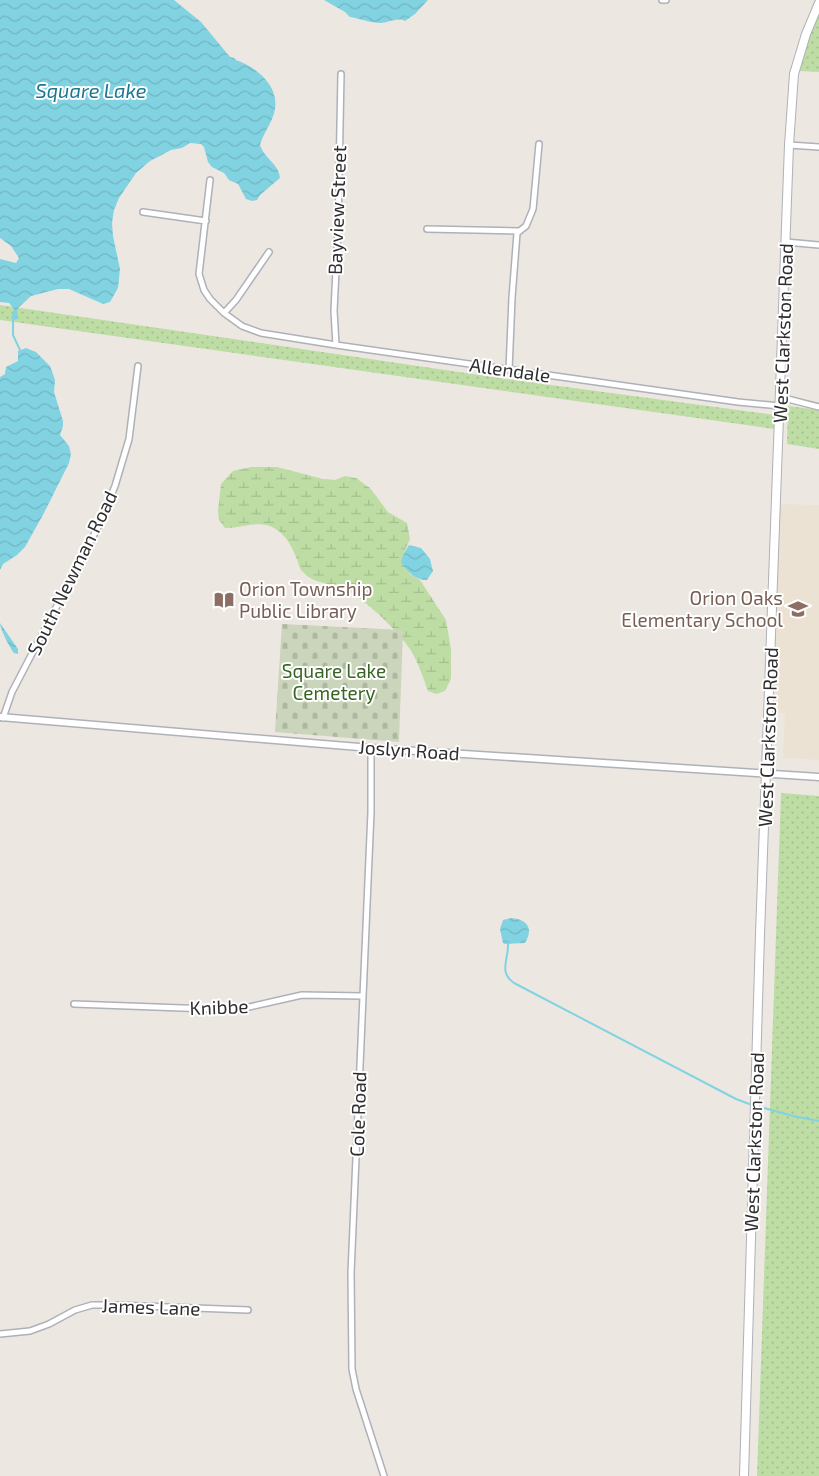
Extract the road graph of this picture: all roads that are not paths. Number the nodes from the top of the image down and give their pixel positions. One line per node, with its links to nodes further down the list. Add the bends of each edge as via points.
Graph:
1 (662, 0): 2 (street)
2 (666, 0)
3 (819, 3): 6 (main road, West Clarkston Road, via 794,74)
4 (341, 74): 17 (street, Bayview Street, via 334,305)
5 (539, 144): 12 (street, via 533,210 526,226)
6 (789, 146): 7 (street); 13 (main road, West Clarkston Road)
7 (819, 147)
8 (210, 180): 10 (street, Allendale)
9 (143, 212): 10 (street)
10 (206, 221): 16 (street, Allendale, via 199,274 207,295)
11 (427, 229): 12 (street)
12 (519, 231): 19 (street)
13 (786, 242): 14 (street); 20 (main road, West Clarkston Road)
14 (819, 245)
15 (270, 252): 16 (street)
16 (224, 313): 17 (street, Allendale, via 242,326 261,333)
17 (336, 345): 19 (street, Allendale)
18 (138, 366): 22 (street, South Newman Road, via 129,439 115,486)
19 (509, 370): 20 (street, Allendale, via 719,399)
20 (780, 402): 21 (street, Allendale); 24 (main road, West Clarkston Road)
21 (819, 407)
22 (1, 718): 23 (street, Joslyn Road)
23 (371, 748): 24 (street, Joslyn Road); 26 (street, Cole Road, via 372,812)
24 (767, 774): 25 (street, Joslyn Road); 31 (main road, West Clarkston Road)
25 (819, 778)
26 (363, 996): 27 (street, Knibbe, via 302,995 236,1010); 30 (street, Cole Road, via 351,1273 351,1349 356,1389)
27 (74, 1004)
28 (248, 1310): 29 (street, James Lane, via 92,1305 30,1331)
29 (0, 1334)
30 (384, 1476)
31 (744, 1476)

